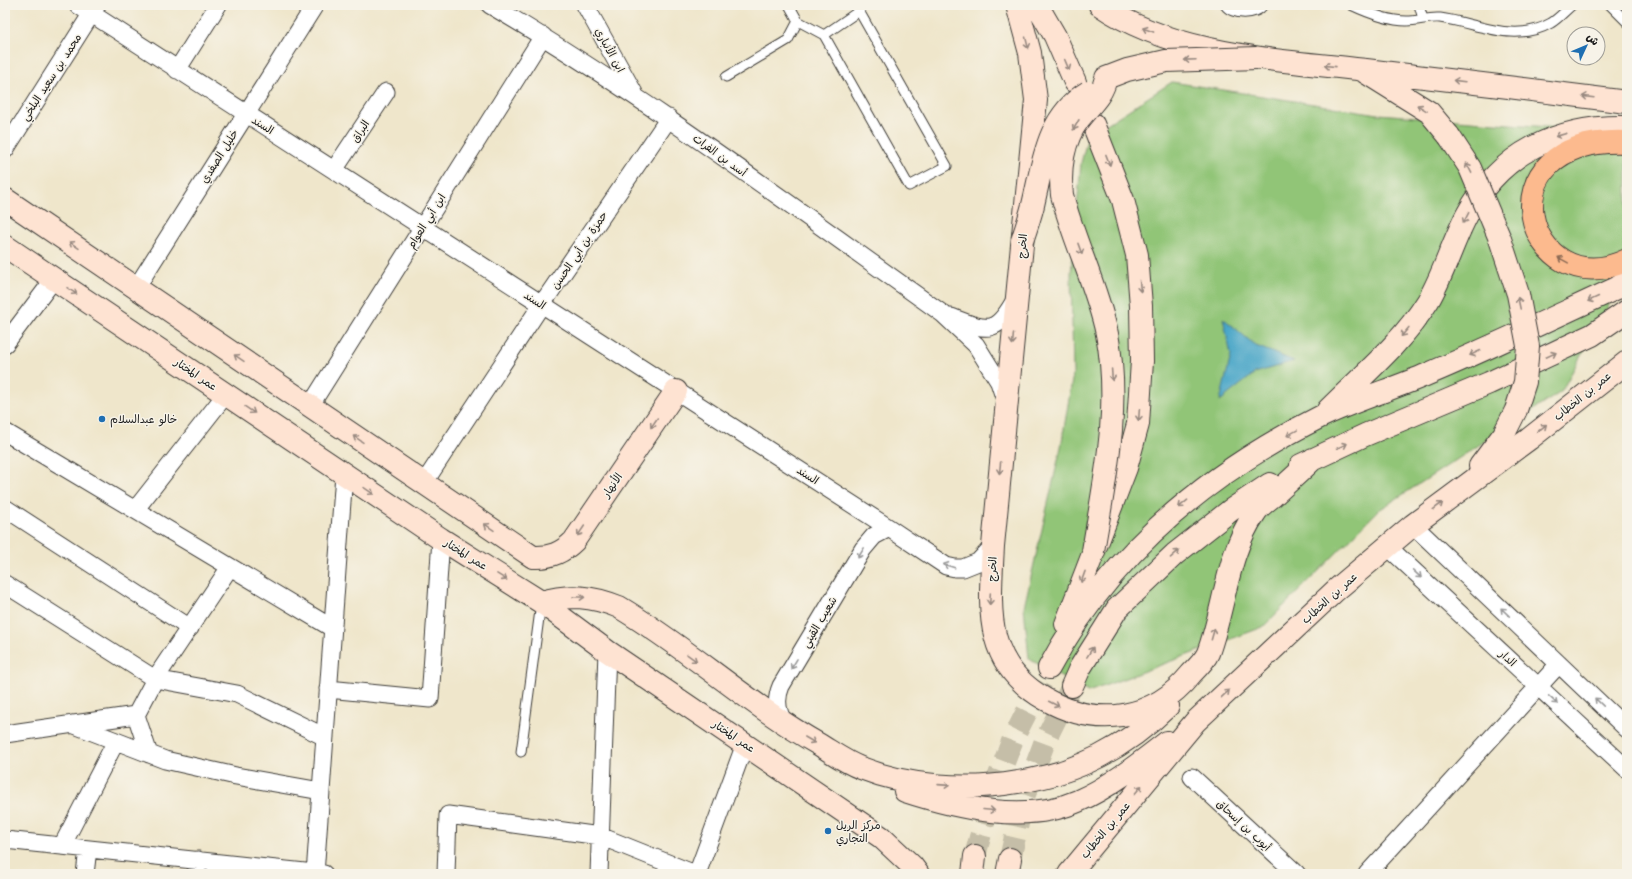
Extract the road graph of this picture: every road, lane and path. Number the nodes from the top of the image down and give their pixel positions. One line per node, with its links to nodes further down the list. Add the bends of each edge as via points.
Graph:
1 (218, 5): 24 (street)
2 (315, 5): 31 (street, خليل الصفدي)
3 (490, 5): 21 (street, أسد بن الفرات)
4 (585, 5): 29 (street, ابن الأنباري)
5 (800, 5): 16 (lane)
6 (1017, 5): 40 (main road, الخرج, one-way to 40, via 1030,54 1036,100)
7 (1038, 5): 27 (main road, one-way to 27)
8 (1100, 5): 22 (main road, one-way to 8, via 1171,39 1139,27)
9 (1225, 5): 10 (lane, via 1231,11 1253,13 1259,11)
10 (1263, 5)
11 (1351, 5): 17 (lane, via 1390,19)
12 (1419, 5): 17 (lane)
13 (1572, 5): 17 (lane, via 1552,22 1535,30 1520,32 1500,31 1440,18)
14 (1610, 5): 19 (lane)
15 (89, 8): 24 (street, السند); 36 (street, محمد بن سعيد البلخي)
16 (790, 8): 18 (lane)
17 (1423, 19)
18 (798, 21): 20 (lane); 25 (lane, via 788,40)
19 (1627, 22)
20 (824, 34): 20 (lane, via 909,186 947,166 859,11)
21 (543, 36): 29 (street, أسد بن الفرات); 39 (street, ابن أبي العوام)
22 (1257, 58): 23 (main road, one-way to 22); 26 (main road, one-way to 26, bridge, via 1166,61 1126,70)
23 (1360, 69): 30 (main road, one-way to 23); 61 (main road, one-way to 23, bridge, via 1504,434 1516,410 1524,382 1528,346 1518,294 1500,240 1473,175 1449,136 1428,112)
24 (177, 70): 31 (street, السند)
25 (726, 77)
26 (1106, 78): 40 (main road, bridge, via 1074,102 1060,117 1052,131); 69 (main road, one-way to 69, bridge, via 1103,90 1078,120 1067,141 1060,180 1066,210 1095,292 1106,334 1112,374 1113,415 1110,454)
27 (1075, 82)
28 (386, 92): 37 (street, البراق)
29 (636, 95): 32 (street, أسد بن الفرات)
30 (1624, 98)
31 (246, 114): 37 (street, السند); 45 (street, خليل الصفدي)
32 (669, 118): 47 (street, حمزة بن أبي الحسن); 49 (street, أسد بن الفرات)
33 (1094, 124): 69 (main road, one-way to 69, via 1123,200 1137,255 1142,361 1138,424 1126,468)
34 (1627, 127): 56 (main road, one-way to 56, via 1609,126 1557,136 1532,147 1510,161 1494,177 1467,214 1439,278 1415,319 1400,338)
35 (1627, 142): 42 (main road, one-way to 35, via 1604,268 1588,268 1558,258 1538,234 1532,204 1534,188 1540,174 1563,152 1593,143)
36 (5, 150)
37 (334, 170): 39 (street, السند)
38 (5, 199): 45 (main road, one-way to 38)
39 (422, 228): 47 (street, السند); 55 (street, ابن أبي العوام)
40 (1022, 241): 46 (main road, الخرج)
41 (5, 246): 43 (main road, عمر المختار)
42 (1627, 260)
43 (54, 279): 50 (street); 53 (main road, عمر المختار, one-way to 53)
44 (1627, 280): 56 (main road, one-way to 56, via 1617,288 1428,374)
45 (136, 288): 55 (main road, one-way to 45)
46 (1017, 297): 49 (street, أسد بن الفرات, via 999,324 988,328 979,328); 54 (main road, الخرج, one-way to 54)
47 (542, 304): 52 (street, السند); 60 (street, حمزة بن أبي الحسن)
48 (1627, 311): 58 (main road, one-way to 48, via 1592,335)
49 (943, 314): 54 (street, أسد بن الفرات, via 976,345 999,382)
50 (5, 344)
51 (1623, 370): 61 (main road, عمر بن الخطاب, one-way to 51)
52 (676, 391): 60 (main road, الأنهار, one-way to 60, via 574,541 552,556 533,557); 65 (street, السند)
53 (226, 394): 59 (main road, عمر المختار, one-way to 59); 63 (street)
54 (1006, 405): 67 (main road, الخرج, one-way to 67)
55 (310, 406): 60 (main road, one-way to 55)
56 (1322, 416): 69 (main road, via 1240,463 1185,503 1141,543 1098,592 1067,635 1049,668)
57 (5, 432): 63 (street)
58 (1313, 460): 76 (main road, الخرج, one-way to 58, via 1238,544 1255,512); 79 (main road, one-way to 58, via 1080,668 1117,609 1175,554 1231,510 1292,469)
59 (344, 474): 66 (main road, عمر المختار, one-way to 66); 74 (street)
60 (424, 483)
61 (1465, 486): 64 (main road, عمر بن الخطاب, one-way to 61)
62 (5, 508): 73 (street)
63 (135, 510): 70 (street)
64 (1413, 525): 68 (main road, عمر بن الخطاب); 77 (street, one-way to 64)
65 (889, 528): 67 (street, السند, one-way to 65, via 978,562 963,568 954,568 946,566); 85 (street, شعيب القيني, one-way to 85, via 874,536 863,549 781,686 778,710)
66 (441, 539): 72 (main road, عمر المختار, one-way to 72); 81 (street, via 430,699)
67 (993, 546): 76 (main road, الخرج, one-way to 76, via 990,607 991,621 999,648 1021,681 1039,696 1062,708 1102,717 1142,710 1176,690)
68 (1388, 547): 80 (street, الدار, one-way to 80); 83 (main road, عمر بن الخطاب, one-way to 68, via 1336,590)
69 (1093, 551)
70 (230, 567): 73 (street); 74 (street)
71 (5, 584): 78 (street)
72 (541, 602): 75 (main road, عمر المختار); 85 (main road, one-way to 85, via 554,598 581,597 594,598 619,607); 91 (lane)
73 (190, 628): 78 (street)
74 (332, 628): 81 (street)
75 (608, 651): 90 (main road, عمر المختار); 97 (street)
76 (1208, 654): 93 (main road, one-way to 76, via 908,781 959,787 1009,784 1058,774 1082,766 1105,754 1148,724 1188,687)
77 (1559, 664): 80 (street); 86 (street, one-way to 77)
78 (155, 679): 82 (street); 88 (street, via 237,694)
79 (1072, 686)
80 (1538, 686): 94 (street, الدار, one-way to 94); 110 (street)
81 (328, 689): 88 (street)
82 (136, 715): 84 (street); 92 (street)
83 (1195, 722): 93 (main road, one-way to 83, via 905,791 954,805 1000,811 1047,810 1092,794); 108 (main road, عمر بن الخطاب, one-way to 83)
84 (72, 724): 87 (street); 89 (street)
85 (789, 728): 93 (main road, one-way to 93)
86 (1627, 729)
87 (5, 734)
88 (325, 737): 96 (street)
89 (116, 741): 92 (street); 99 (street)
90 (745, 744): 106 (street); 107 (main road, عمر المختار, via 881,837)
91 (521, 752)
92 (149, 754): 96 (street, via 236,776)
93 (860, 768)
94 (1627, 769)
95 (1192, 777): 109 (street, أيوب بن إسحاق)
96 (321, 791): 102 (street)
97 (600, 836): 104 (street, via 448,815); 105 (street); 106 (street)
98 (5, 840): 99 (street)
99 (62, 846): 100 (street)
100 (88, 849): 101 (street); 103 (street)
101 (197, 867): 102 (street)
102 (318, 873)
103 (85, 874)
104 (446, 874)
105 (599, 874)
106 (696, 874)
107 (918, 874)
108 (1069, 874)
109 (1297, 874)
110 (1367, 874)

